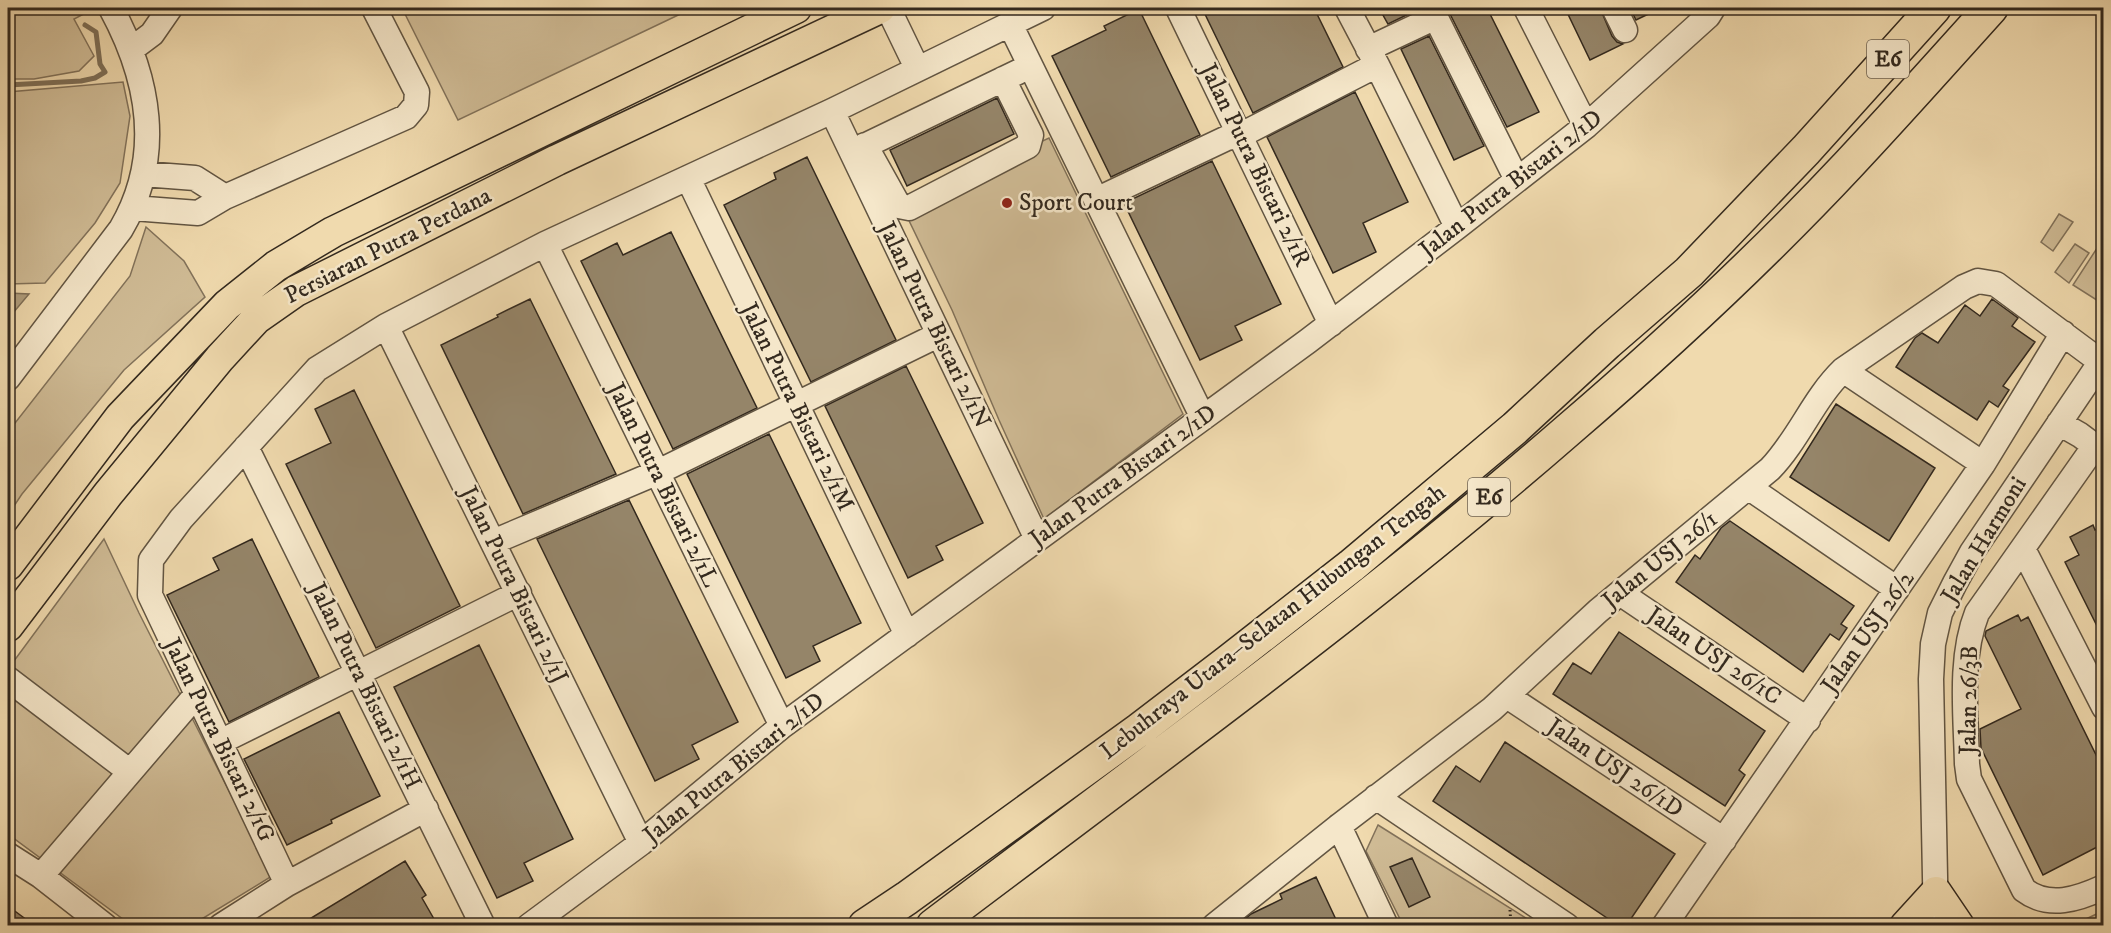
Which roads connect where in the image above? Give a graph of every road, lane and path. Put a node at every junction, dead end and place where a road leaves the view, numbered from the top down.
1 (111, 8) edge
2 (170, 8) edge
3 (374, 8) edge
4 (796, 8) edge
5 (880, 8) edge
6 (888, 8) edge
7 (1043, 8) edge
8 (1178, 8) edge
9 (1347, 8) edge
10 (1526, 8) edge
11 (1614, 8) edge
12 (1934, 8) edge
13 (1991, 8) edge
14 (1709, 10) edge
15 (1434, 12) edge
16 (1010, 24) junction
17 (1625, 30) dead end
18 (132, 49) junction
19 (1372, 57) junction
20 (1031, 66) junction
21 (917, 68) junction
22 (1003, 79) junction
23 (832, 111) junction
24 (1586, 126) junction
25 (1241, 135) junction
26 (858, 149) junction
27 (143, 174) junction
28 (688, 178) junction
29 (1517, 180) junction
30 (225, 197) junction
31 (1096, 200) junction
32 (134, 208) junction
33 (1456, 227) junction
34 (545, 244) junction
35 (1331, 324) junction
36 (386, 326) junction
37 (2063, 333) junction
38 (938, 335) junction
39 (2102, 359) edge
40 (1843, 370) junction
41 (8, 378) edge
42 (795, 404) junction
43 (1203, 418) junction
44 (2059, 423) junction
45 (246, 447) junction
46 (2099, 450) edge
47 (1983, 465) junction
48 (656, 473) junction
49 (1748, 487) junction
50 (1037, 539) junction
51 (493, 542) junction
52 (18, 545) edge
53 (2023, 549) junction
54 (8, 565) edge
55 (1898, 589) junction
56 (1620, 593) junction
57 (519, 594) junction
58 (8, 626) edge
59 (907, 635) junction
60 (360, 673) junction
61 (8, 679) edge
62 (196, 695) junction
63 (1507, 696) junction
64 (2103, 707) edge
65 (1808, 720) junction
66 (782, 726) junction
67 (220, 742) junction
68 (129, 771) junction
69 (1376, 797) junction
70 (426, 809) junction
71 (1339, 826) junction
72 (1724, 840) junction
73 (641, 843) junction
74 (8, 855) edge
75 (41, 876) junction
76 (287, 884) junction
77 (2103, 887) edge
78 (1936, 891) junction
79 (1510, 908) dead end
80 (1511, 925) edge
81 (105, 926) edge
82 (221, 926) edge
83 (483, 926) edge
84 (529, 926) edge
85 (865, 926) edge
86 (933, 926) edge
87 (1214, 926) edge
88 (1386, 926) edge
89 (1567, 926) edge
90 (1664, 926) edge
91 (1905, 926) edge
92 (1936, 926) edge
93 (1959, 926) edge

1 - 18 street
2 - 18 street
3 - 30 street
4 - 52 main road, Persiaran Putra Perdana
5 - 58 main road, Persiaran Putra Perdana
6 - 21 street
7 - 16 street
8 - 25 street, Jalan Putra Bistari 2/1R
9 - 19 street
10 - 24 street
11 - 17 street
12 - 85 highway, Lebuhraya Utara–Selatan Hubungan Tengah / E6
13 - 86 highway, Lebuhraya Utara–Selatan Hubungan Tengah / E6
14 - 24 street, Jalan Putra Bistari 2/1D
15 - 19 street
15 - 29 street
16 - 20 street
16 - 21 street
18 - 27 street
19 - 25 street
19 - 33 street
20 - 22 street
20 - 31 street
21 - 23 street
22 - 26 street
22 - 26 street
23 - 26 street, Jalan Putra Bistari 2/1N
23 - 28 street
24 - 29 street, Jalan Putra Bistari 2/1D
25 - 31 street
25 - 35 street, Jalan Putra Bistari 2/1R
26 - 38 street, Jalan Putra Bistari 2/1N
27 - 30 street
27 - 32 street
28 - 34 street
28 - 42 street, Jalan Putra Bistari 2/1M
29 - 33 street, Jalan Putra Bistari 2/1D
30 - 32 street
31 - 43 street
32 - 41 street
33 - 35 street, Jalan Putra Bistari 2/1D
34 - 36 street
34 - 48 street, Jalan Putra Bistari 2/1L
35 - 43 street, Jalan Putra Bistari 2/1D
36 - 45 street
36 - 51 street, Jalan Putra Bistari 2/1J
37 - 39 street, Jalan USJ 26/1
37 - 40 street, Jalan USJ 26/1
37 - 47 street, Jalan USJ 26/2
38 - 42 street
38 - 50 street, Jalan Putra Bistari 2/1N
39 - 44 street, Jalan Harmoni
40 - 47 street
40 - 49 street, Jalan USJ 26/1
42 - 48 street
42 - 59 street, Jalan Putra Bistari 2/1M
43 - 50 street, Jalan Putra Bistari 2/1D
44 - 46 street
44 - 78 street, Jalan Harmoni
45 - 60 street, Jalan Putra Bistari 2/1H
45 - 62 street, Jalan Putra Bistari 2/1G
46 - 53 street, Jalan 26/3B
47 - 55 street, Jalan USJ 26/2
48 - 51 street
48 - 66 street, Jalan Putra Bistari 2/1L
49 - 55 street
49 - 56 street, Jalan USJ 26/1
50 - 59 street, Jalan Putra Bistari 2/1D
51 - 57 street, Jalan Putra Bistari 2/1J
52 - 54 main road, Persiaran Putra Perdana
53 - 64 street
53 - 77 street, Jalan 26/3B
55 - 65 street, Jalan USJ 26/2
56 - 63 street, Jalan USJ 26/1
56 - 65 street, Jalan USJ 26/1C
57 - 60 street
57 - 73 street, Jalan Putra Bistari 2/1J
59 - 66 street, Jalan Putra Bistari 2/1D
60 - 67 street
60 - 70 street, Jalan Putra Bistari 2/1H
61 - 68 street
62 - 67 street, Jalan Putra Bistari 2/1G
62 - 68 street
63 - 69 street, Jalan USJ 26/1
63 - 72 street, Jalan USJ 26/1D
65 - 72 street, Jalan USJ 26/2
66 - 73 street, Jalan Putra Bistari 2/1D
67 - 76 street, Jalan Putra Bistari 2/1G
68 - 75 street
69 - 71 street, Jalan USJ 26/1
69 - 89 street
70 - 76 street
70 - 83 street, Jalan Putra Bistari 2/1H
71 - 87 street, Jalan USJ 26/1
71 - 88 street
72 - 90 street, Jalan USJ 26/2
73 - 84 street, Jalan Putra Bistari 2/1D
74 - 75 street
75 - 81 street
76 - 82 street
78 - 91 main road
78 - 92 street, Jalan Harmoni
78 - 93 main road
79 - 80 path

